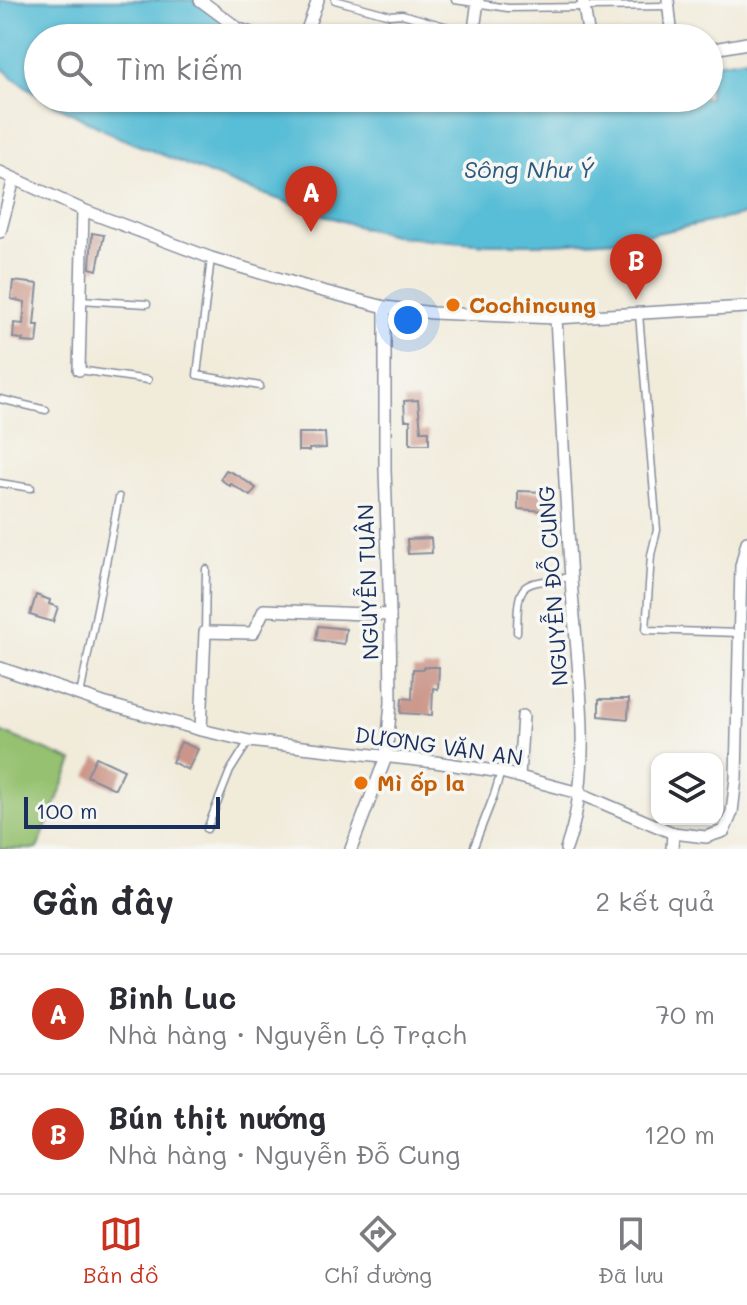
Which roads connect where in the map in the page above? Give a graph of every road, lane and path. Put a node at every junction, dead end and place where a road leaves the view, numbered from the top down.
1 (200, 0) edge
2 (318, 0) edge
3 (335, 0) edge
4 (455, 0) edge
5 (478, 2) edge
6 (669, 3) edge
7 (584, 4) edge
8 (232, 24) edge
9 (309, 24) edge
10 (432, 24) edge
11 (475, 24) edge
12 (587, 24) edge
13 (671, 24) edge
14 (747, 43) edge
15 (723, 47) edge
16 (0, 172) edge
17 (14, 179) junction
18 (83, 210) junction
19 (0, 232) edge
20 (211, 258) junction
21 (79, 300) junction
22 (147, 304) dead end
23 (385, 307) junction
24 (747, 307) edge
25 (639, 314) junction
26 (556, 318) junction
27 (79, 370) joint
28 (148, 380) dead end
29 (260, 386) dead end
30 (0, 399) edge
31 (46, 410) dead end
32 (0, 483) edge
33 (31, 488) dead end
34 (119, 497) dead end
35 (746, 545) edge
36 (206, 569) dead end
37 (570, 577) junction
38 (390, 615) junction
39 (205, 632) junction
40 (517, 632) dead end
41 (739, 633) junction
42 (743, 660) edge
43 (0, 668) edge
44 (80, 695) junction
45 (523, 716) dead end
46 (201, 730) junction
47 (249, 741) junction
48 (386, 757) junction
49 (501, 772) junction
50 (519, 776) junction
51 (579, 793) junction
52 (207, 829) dead end
53 (673, 833) junction
54 (351, 849) edge
55 (473, 849) edge
56 (566, 849) edge
57 (672, 849) edge

1 - 8 street
2 - 9 street
3 - 10 lane
4 - 5 lane
5 - 7 lane
5 - 11 street
6 - 7 lane
6 - 13 street
7 - 12 street
14 - 15 street
16 - 17 street
17 - 18 street
17 - 19 street
18 - 20 street
18 - 21 street
20 - 23 street
20 - 29 lane
21 - 22 lane
21 - 27 street
23 - 26 street
23 - 38 street, NGUYỄN TUÂN
24 - 25 street
25 - 26 street
25 - 41 lane
26 - 37 street, NGUYỄN ĐỖ CUNG
27 - 28 lane
30 - 31 lane
32 - 33 lane
34 - 44 lane
35 - 41 street, DƯƠNG VĂN AN
36 - 39 lane
37 - 40 lane
37 - 51 street, NGUYỄN ĐỖ CUNG
38 - 39 street
38 - 48 street, NGUYỄN TUÂN
39 - 46 street
41 - 42 street, DƯƠNG VĂN AN
42 - 53 street, DƯƠNG VĂN AN
43 - 44 street, DƯƠNG VĂN AN
44 - 46 street, DƯƠNG VĂN AN
45 - 50 street
46 - 47 street, DƯƠNG VĂN AN
47 - 48 street, DƯƠNG VĂN AN
47 - 52 lane
48 - 49 street, DƯƠNG VĂN AN
48 - 54 street, NGUYỄN TUÂN
49 - 50 street, DƯƠNG VĂN AN
49 - 55 lane
50 - 51 street, DƯƠNG VĂN AN
51 - 53 street, DƯƠNG VĂN AN
51 - 56 street, NGUYỄN ĐỖ CUNG
53 - 57 street

